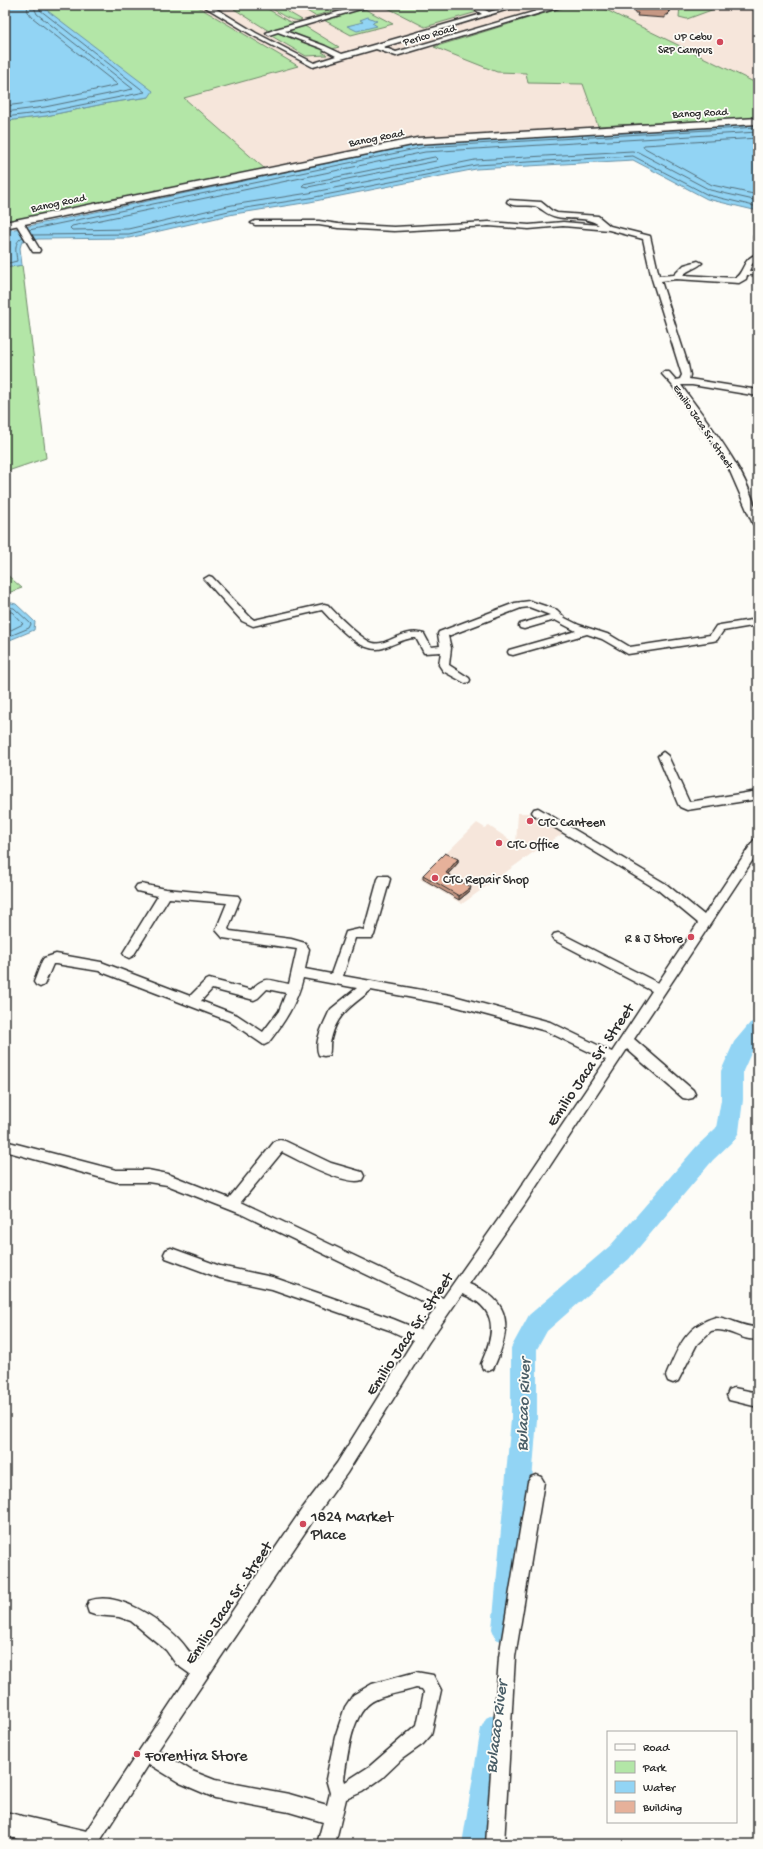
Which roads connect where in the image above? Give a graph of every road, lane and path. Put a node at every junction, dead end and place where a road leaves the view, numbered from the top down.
1 (205, 5) edge
2 (371, 5) edge
3 (471, 5) edge
4 (480, 5) edge
5 (519, 5) edge
6 (548, 5) edge
7 (564, 5) edge
8 (491, 13) junction
9 (278, 30) junction
10 (269, 33) dead end
11 (377, 47) junction
12 (390, 51) junction
13 (342, 57) junction
14 (758, 121) edge
15 (511, 202) dead end
16 (255, 223) dead end
17 (20, 224) junction
18 (5, 225) edge
19 (609, 228) junction
20 (35, 246) dead end
21 (756, 259) edge
22 (698, 263) dead end
23 (744, 273) junction
24 (758, 273) edge
25 (676, 276) junction
26 (656, 279) junction
27 (666, 374) dead end
28 (680, 382) junction
29 (758, 393) edge
30 (758, 524) edge
31 (209, 579) dead end
32 (557, 616) junction
33 (758, 622) edge
34 (524, 626) dead end
35 (587, 631) junction
36 (446, 648) junction
37 (513, 652) dead end
38 (465, 680) dead end
39 (664, 756) dead end
40 (758, 795) edge
41 (538, 812) dead end
42 (758, 843) edge
43 (384, 879) dead end
44 (140, 888) dead end
45 (166, 893) junction
46 (705, 922) junction
47 (558, 937) dead end
48 (129, 953) dead end
49 (298, 972) junction
50 (336, 978) junction
51 (40, 982) dead end
52 (369, 985) junction
53 (294, 990) junction
54 (661, 990) junction
55 (192, 1003) junction
56 (627, 1041) junction
57 (324, 1051) dead end
58 (613, 1058) junction
59 (688, 1094) dead end
60 (5, 1146) edge
61 (357, 1176) dead end
62 (232, 1204) junction
63 (171, 1254) dead end
64 (460, 1287) junction
65 (446, 1306) junction
66 (758, 1333) edge
67 (423, 1338) junction
68 (488, 1364) dead end
69 (673, 1376) dead end
70 (734, 1395) dead end
71 (758, 1400) edge
72 (536, 1482) dead end
73 (95, 1606) dead end
74 (202, 1672) junction
75 (146, 1753) junction
76 (339, 1793) junction
77 (334, 1816) junction
78 (5, 1824) edge
79 (90, 1844) edge
80 (326, 1844) edge
81 (495, 1844) edge

1 - 13 street, Perico Road
2 - 9 street
3 - 8 street
4 - 8 street
5 - 8 street, Perico Road
6 - 12 street, Perico Road
7 - 12 street, Perico Road
8 - 11 street, Perico Road
9 - 10 street
9 - 13 street
11 - 12 street
11 - 13 street, Perico Road
14 - 17 street, Banog Road
15 - 19 street
16 - 19 street
17 - 18 street, Banog Road
17 - 20 street
19 - 26 street
21 - 23 street
22 - 25 street
23 - 24 street
23 - 25 street
25 - 26 street
26 - 28 street
27 - 28 street, Emilio Jaca Sr. Street
28 - 29 street
28 - 30 street, Emilio Jaca Sr. Street
31 - 36 street
32 - 34 street
32 - 35 street
32 - 36 street
33 - 35 street
35 - 37 street
36 - 38 street
39 - 40 street
41 - 46 street
42 - 46 street, Emilio Jaca Sr. Street
43 - 50 street
44 - 45 street
45 - 48 street
45 - 49 street
46 - 54 street, Emilio Jaca Sr. Street
47 - 54 street
49 - 50 street
49 - 53 street
50 - 52 street
51 - 55 street
52 - 57 street
52 - 58 street
53 - 55 street
53 - 55 street
54 - 56 street, Emilio Jaca Sr. Street
56 - 58 street, Emilio Jaca Sr. Street
56 - 59 street
58 - 64 street, Emilio Jaca Sr. Street
60 - 62 street
61 - 62 street
62 - 65 street
63 - 67 street
64 - 65 street, Emilio Jaca Sr. Street
64 - 68 street
65 - 67 street, Emilio Jaca Sr. Street
66 - 69 street
67 - 74 street, Emilio Jaca Sr. Street
70 - 71 street
72 - 81 street
73 - 74 street
74 - 75 street, Emilio Jaca Sr. Street
75 - 77 street
75 - 79 street, Emilio Jaca Sr. Street
76 - 76 street
76 - 77 street
77 - 80 street
78 - 79 street

